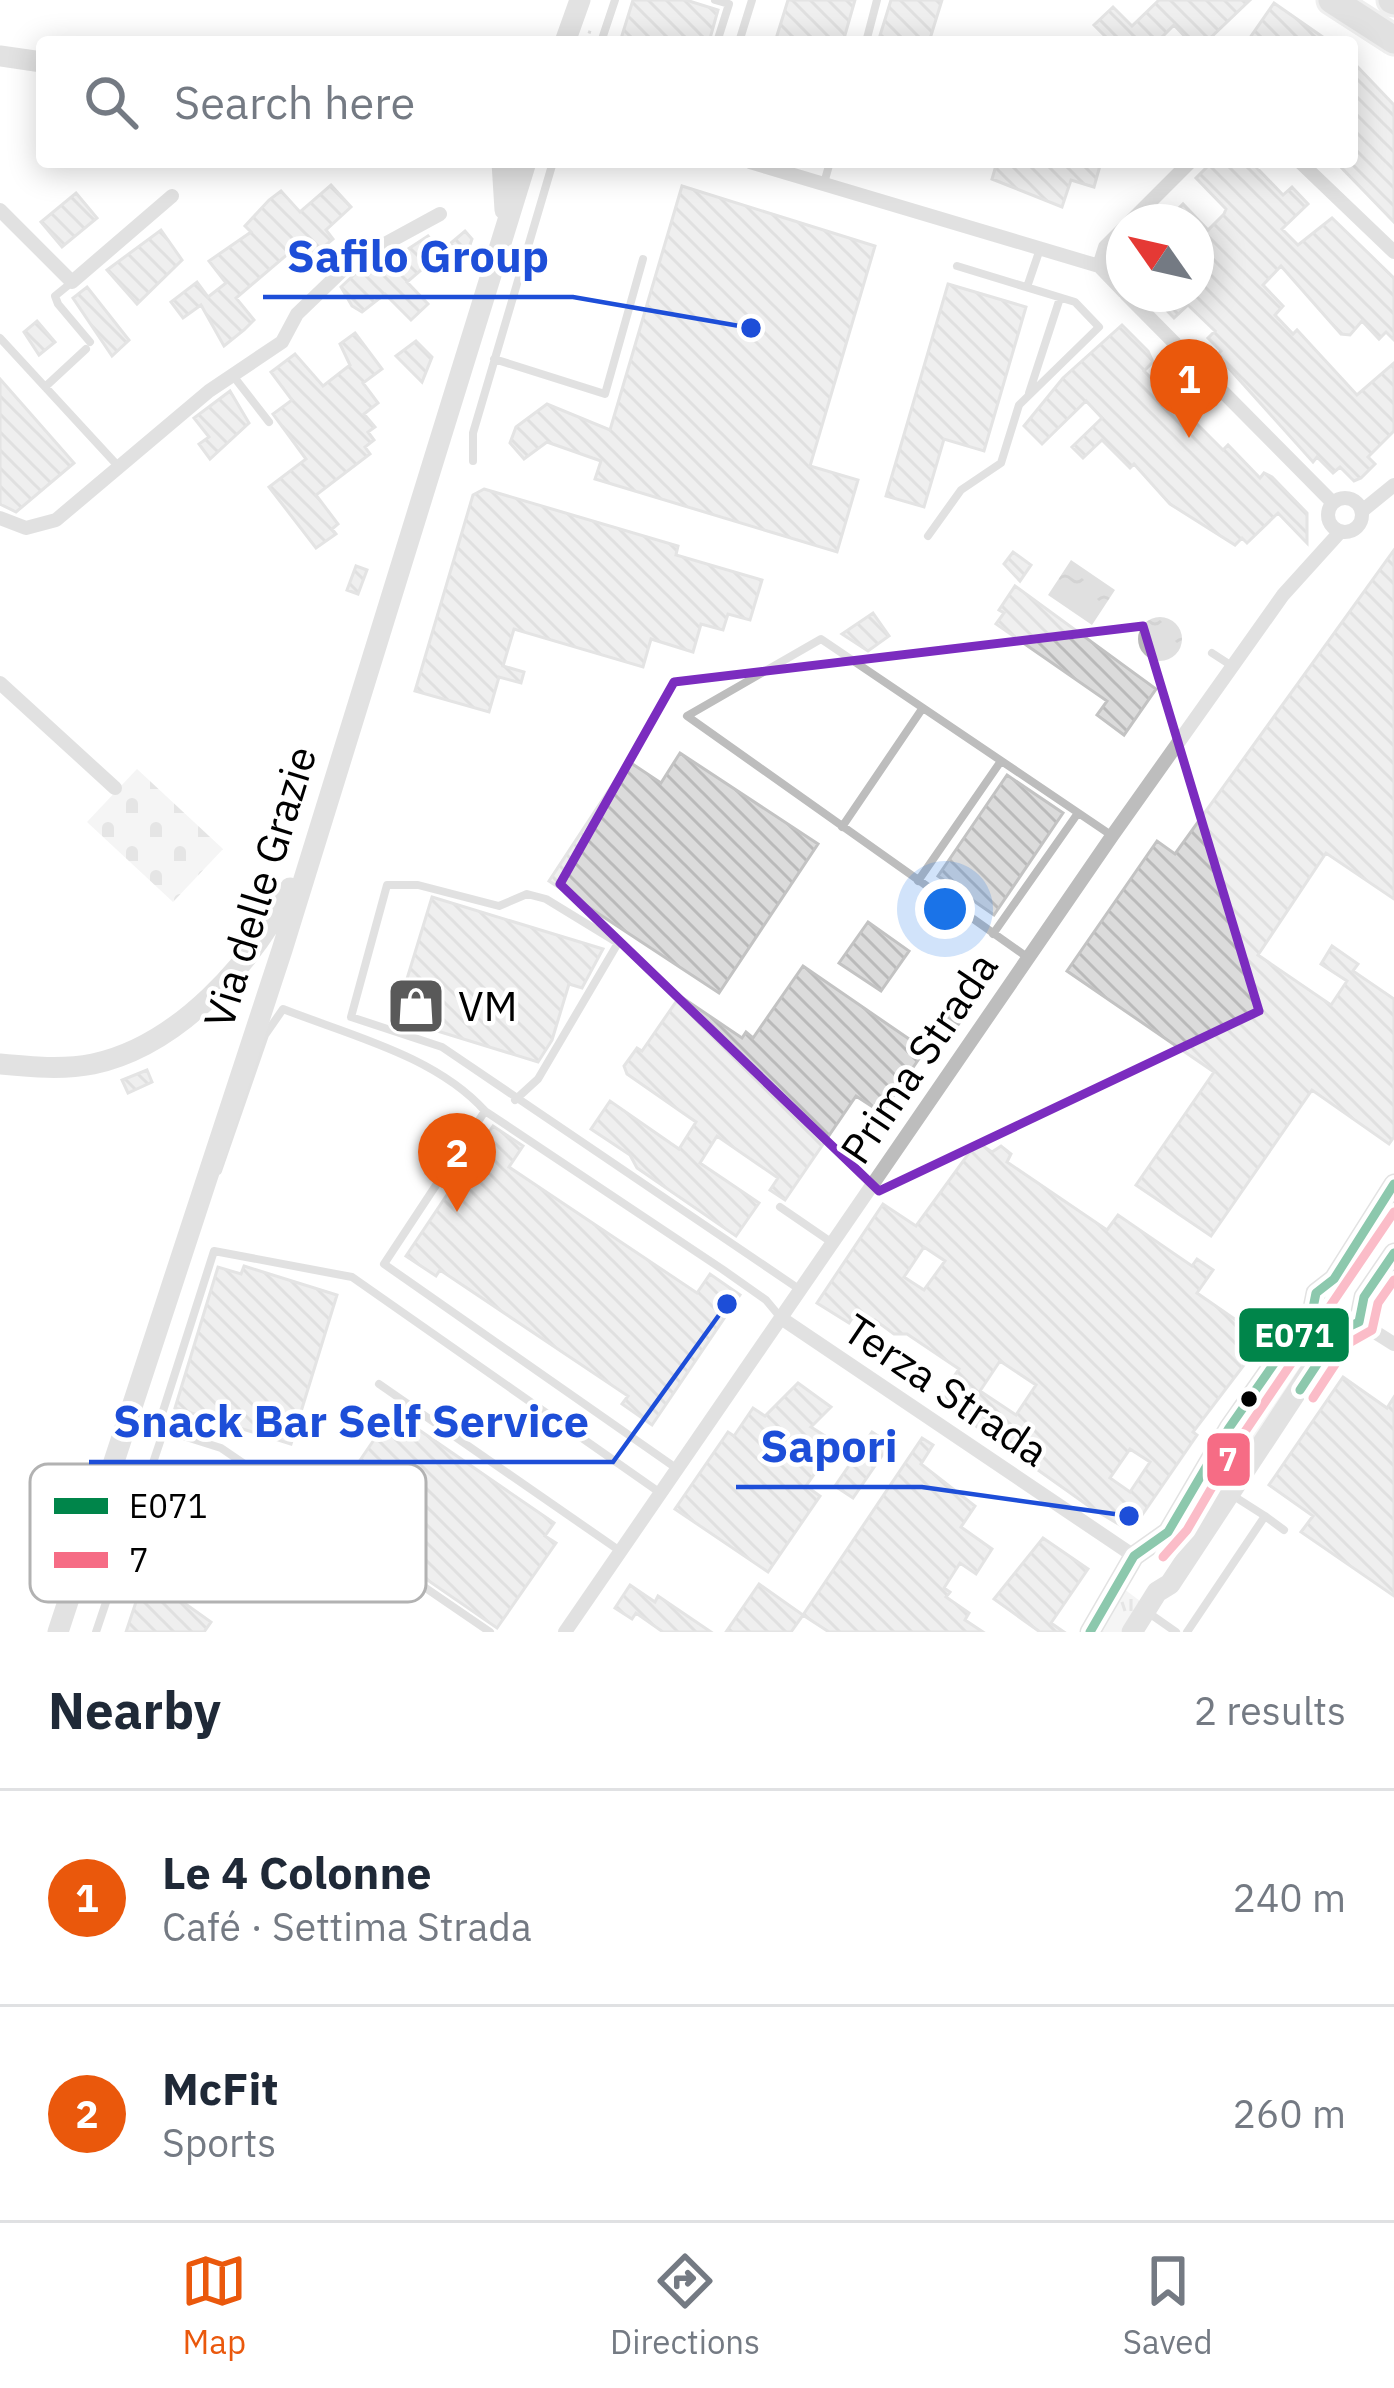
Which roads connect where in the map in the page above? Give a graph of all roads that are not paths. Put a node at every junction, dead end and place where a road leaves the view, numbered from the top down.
1 (580, 0) edge
2 (615, 0) edge
3 (715, 0) edge
4 (752, 0) edge
5 (878, 0) edge
6 (1339, 5) edge
7 (569, 36) edge
8 (603, 36) edge
9 (720, 36) edge
10 (741, 36) edge
11 (868, 36) edge
12 (1394, 44) edge
13 (0, 56) edge
14 (36, 61) edge
15 (502, 168) edge
16 (524, 168) edge
17 (551, 168) edge
18 (770, 168) edge
19 (828, 168) edge
20 (1184, 168) edge
21 (1306, 168) edge
22 (824, 184) junction
23 (172, 196) dead end
24 (1148, 204) edge
25 (0, 210) edge
26 (440, 214) dead end
27 (506, 223) junction
28 (1106, 246) edge
29 (1041, 249) junction
30 (1394, 252) edge
31 (643, 260) dead end
32 (956, 266) dead end
33 (1099, 266) junction
34 (1106, 273) edge
35 (72, 282) junction
36 (1027, 287) junction
37 (1060, 298) junction
38 (1144, 312) edge
39 (0, 338) edge
40 (494, 359) junction
41 (232, 376) junction
42 (45, 387) junction
43 (1028, 397) junction
44 (269, 422) dead end
45 (473, 461) dead end
46 (119, 467) junction
47 (1394, 485) edge
48 (1333, 503) junction
49 (1362, 511) junction
50 (0, 518) edge
51 (1340, 532) junction
52 (928, 536) dead end
53 (1212, 652) dead end
54 (1232, 666) junction
55 (0, 683) edge
56 (922, 708) junction
57 (1001, 761) junction
58 (115, 788) dead end
59 (326, 798) junction
60 (1078, 813) junction
61 (842, 826) junction
62 (1112, 836) junction
63 (919, 881) junction
64 (993, 934) junction
65 (1028, 958) junction
66 (0, 1064) edge
67 (515, 1100) junction
68 (485, 1111) junction
69 (1394, 1184) edge
70 (204, 1192) junction
71 (780, 1207) dead end
72 (832, 1242) junction
73 (1394, 1252) edge
74 (1334, 1279) junction
75 (800, 1290) junction
76 (1364, 1297) junction
77 (1313, 1308) junction
78 (781, 1318) junction
79 (1349, 1326) junction
80 (1394, 1344) edge
81 (379, 1384) dead end
82 (163, 1411) dead end
83 (114, 1464) edge
84 (153, 1464) edge
85 (244, 1464) edge
86 (677, 1468) junction
87 (661, 1493) junction
88 (1229, 1493) junction
89 (1265, 1516) junction
90 (1284, 1530) dead end
91 (620, 1551) junction
92 (1139, 1558) junction
93 (1175, 1570) junction
94 (426, 1588) edge
95 (1151, 1601) junction
96 (68, 1602) edge
97 (106, 1602) edge
98 (58, 1632) edge
99 (96, 1632) edge
100 (490, 1632) edge
101 (565, 1632) edge
102 (1090, 1632) edge
103 (1132, 1632) edge
104 (1175, 1632) edge
105 (1187, 1632) edge

1 - 7 street
2 - 8 lane
3 - 9 lane
4 - 10 lane
5 - 11 lane
6 - 12 highway
13 - 14 street
15 - 27 street
16 - 27 street, Via delle Grazie
17 - 40 lane
18 - 22 street
19 - 22 lane
20 - 24 street
21 - 30 street
22 - 29 street
23 - 35 street
25 - 35 street
26 - 41 street
27 - 59 street, Via delle Grazie
28 - 33 street
29 - 33 street
29 - 36 lane
31 - 40 lane
32 - 36 lane
33 - 34 street
35 - 42 lane
36 - 37 lane
37 - 43 lane
37 - 43 lane
38 - 48 street
39 - 42 lane
40 - 45 lane
41 - 44 lane
41 - 46 street
42 - 46 lane
43 - 52 lane
46 - 50 street
47 - 49 street, Prima Strada
48 - 49 street
48 - 51 street
49 - 51 street, Prima Strada
51 - 54 street, Prima Strada
53 - 54 lane
54 - 62 street, Prima Strada
55 - 58 street
56 - 57 lane
56 - 61 lane
56 - 61 lane
57 - 60 lane
57 - 63 lane
59 - 66 street
59 - 70 street, Via delle Grazie
60 - 62 lane
60 - 64 lane
61 - 63 lane
62 - 65 street, Prima Strada
63 - 64 lane
64 - 65 lane
65 - 72 street, Prima Strada
67 - 67 lane
67 - 75 lane
68 - 70 lane
68 - 78 lane
68 - 86 lane
69 - 74 street
70 - 83 street, Via delle Grazie
71 - 72 lane
72 - 75 street, Prima Strada
73 - 76 street
74 - 76 street
74 - 77 street
75 - 78 street, Prima Strada
76 - 79 street
77 - 79 street
77 - 92 street
78 - 86 street, Prima Strada
78 - 92 street, Terza Strada
79 - 80 street
79 - 88 street
81 - 91 lane
82 - 87 lane
84 - 85 lane
86 - 87 street, Prima Strada
87 - 91 street, Prima Strada
88 - 89 lane
88 - 93 street
89 - 90 lane
89 - 105 lane
91 - 101 street, Prima Strada
92 - 93 street
92 - 95 street
92 - 102 street
93 - 95 street
94 - 100 lane
95 - 103 street
95 - 104 lane
96 - 98 street, Via delle Grazie
97 - 99 lane

